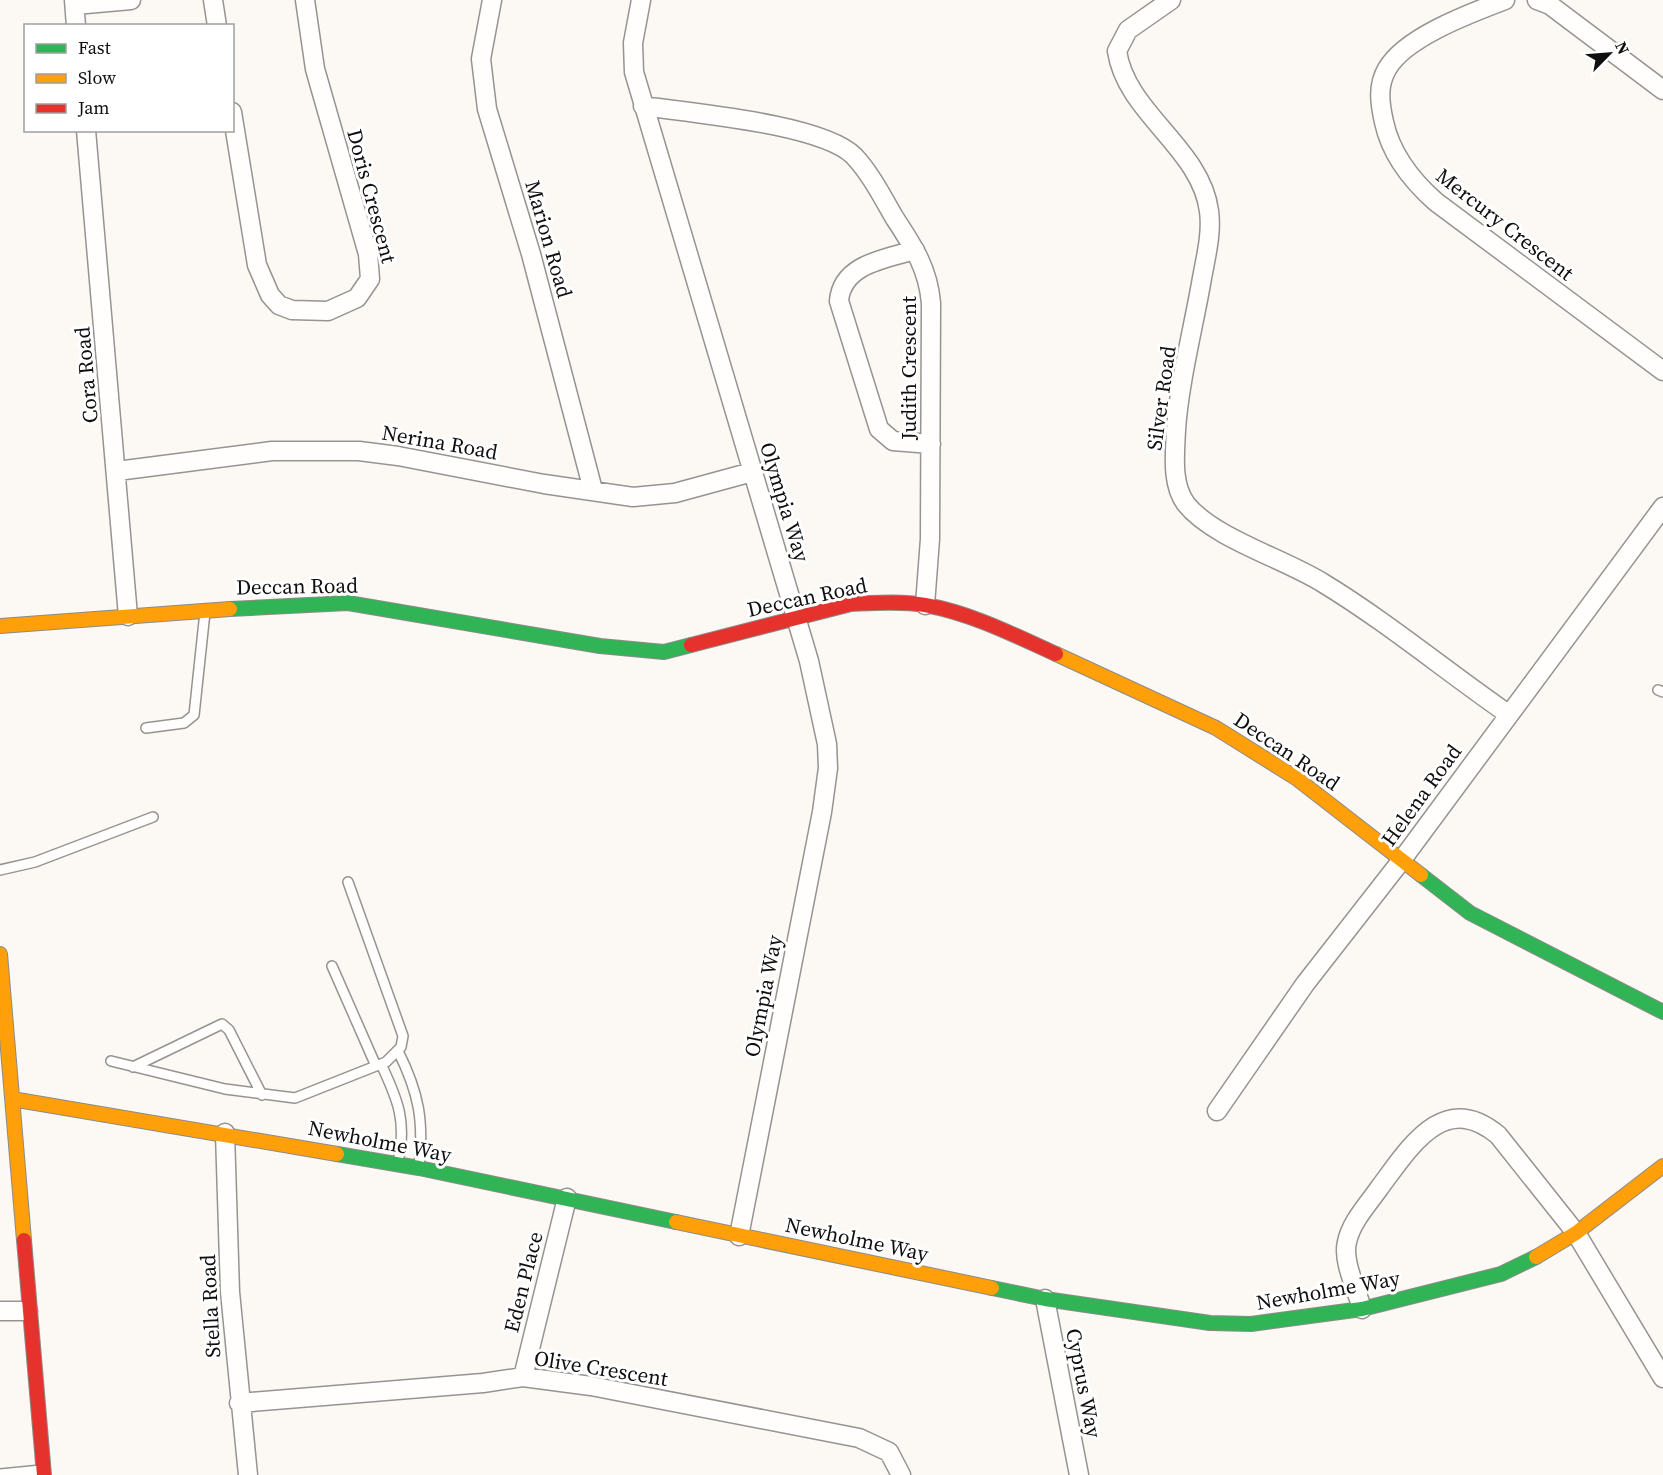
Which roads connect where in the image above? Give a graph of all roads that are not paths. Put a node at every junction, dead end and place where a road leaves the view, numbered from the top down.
1 (131, 0) edge
2 (213, 0) edge
3 (305, 0) edge
4 (492, 0) edge
5 (641, 0) edge
6 (1171, 0) edge
7 (1505, 0) edge
8 (1537, 0) edge
9 (74, 3) edge
10 (76, 24) edge
11 (217, 24) edge
12 (1663, 90) edge
13 (643, 106) junction
14 (234, 124) edge
15 (86, 132) edge
16 (915, 250) junction
17 (1663, 371) edge
18 (931, 444) junction
19 (117, 471) junction
20 (752, 472) junction
21 (594, 489) junction
22 (1663, 507) edge
23 (925, 605) junction
24 (206, 609) junction
25 (128, 616) junction
26 (796, 618) junction
27 (0, 626) edge
28 (1508, 714) junction
29 (146, 728) dead end
30 (153, 818) dead end
31 (1401, 861) junction
32 (0, 870) edge
33 (348, 882) dead end
34 (0, 954) edge
35 (332, 966) dead end
36 (1663, 1012) edge
37 (398, 1051) junction
38 (111, 1061) dead end
39 (378, 1065) junction
40 (134, 1066) junction
41 (262, 1095) junction
42 (12, 1099) junction
43 (1218, 1111) dead end
44 (225, 1133) junction
45 (397, 1164) junction
46 (1663, 1166) edge
47 (419, 1168) junction
48 (567, 1198) junction
49 (1576, 1233) junction
50 (740, 1236) junction
51 (1045, 1299) junction
52 (1362, 1309) junction
53 (0, 1311) edge
54 (28, 1311) junction
55 (523, 1377) junction
56 (1663, 1378) edge
57 (239, 1402) junction
58 (43, 1472) edge
59 (0, 1474) edge
60 (248, 1475) edge
61 (901, 1475) edge
62 (1079, 1475) edge

1 - 9 street
2 - 11 street
3 - 14 street, Doris Crescent
4 - 21 street, Marion Road
5 - 13 street, Olympia Way
6 - 28 street, Silver Road
7 - 17 street, Mercury Crescent
8 - 12 street
9 - 10 street
13 - 16 street, Judith Crescent
13 - 20 street, Olympia Way
15 - 19 street, Cora Road
16 - 18 street, Judith Crescent
16 - 18 street
18 - 23 street, Judith Crescent
19 - 21 street, Nerina Road
19 - 25 street, Cora Road
20 - 21 street, Nerina Road
20 - 26 street, Olympia Way
22 - 28 street, Helena Road
23 - 26 street, Deccan Road
23 - 31 street, Deccan Road
24 - 25 street, Deccan Road
24 - 26 street, Deccan Road
24 - 29 lane
25 - 27 street, Deccan Road
26 - 50 street, Olympia Way
28 - 31 street, Helena Road
30 - 32 lane
31 - 36 street, Deccan Road
31 - 43 street, Helena Road
33 - 37 lane
34 - 42 street
35 - 39 lane
37 - 39 lane
37 - 47 lane
38 - 40 lane
39 - 41 lane
39 - 45 lane
40 - 41 lane
40 - 41 lane
42 - 44 street, Newholme Way
42 - 54 street
44 - 45 street, Newholme Way
44 - 57 street, Stella Road
45 - 47 street, Newholme Way
46 - 49 street, Newholme Way
47 - 48 street, Newholme Way
48 - 50 street, Newholme Way
48 - 55 street, Eden Place
49 - 52 street, Newholme Way
49 - 52 street
49 - 56 street
50 - 51 street, Newholme Way
51 - 52 street, Newholme Way
51 - 62 street, Cyprus Way
53 - 54 street
54 - 58 street
55 - 57 street, Olive Crescent
55 - 61 street, Olive Crescent
57 - 60 street, Stella Road
58 - 59 lane

